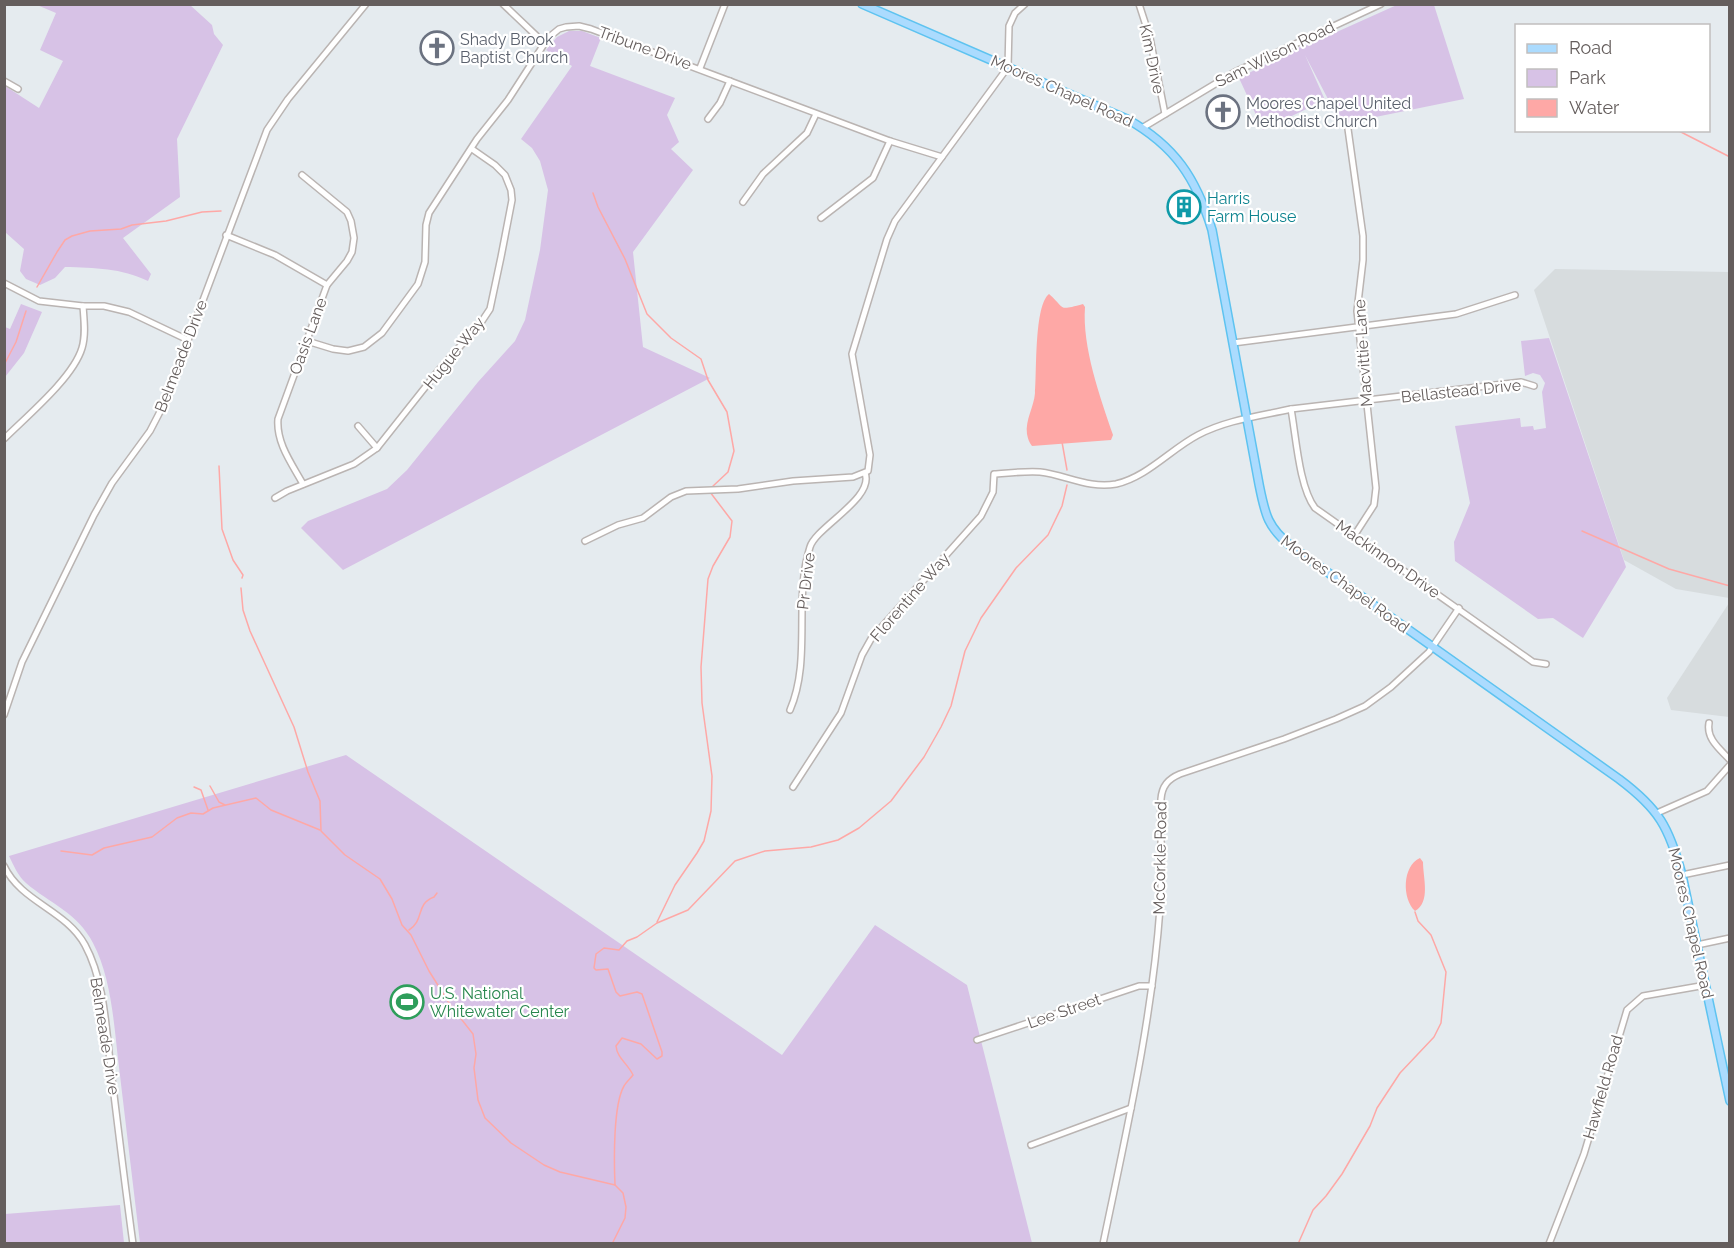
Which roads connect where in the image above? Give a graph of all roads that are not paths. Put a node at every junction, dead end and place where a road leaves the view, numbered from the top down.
1 (366, 4) edge
2 (503, 4) edge
3 (725, 4) edge
4 (862, 4) edge
5 (1025, 4) edge
6 (1139, 4) edge
7 (1378, 5) edge
8 (544, 43) junction
9 (1008, 67) junction
10 (700, 68) junction
11 (4, 81) edge
12 (730, 81) junction
13 (18, 89) dead end
14 (816, 114) junction
15 (1164, 114) junction
16 (708, 119) dead end
17 (1142, 128) junction
18 (1348, 129) dead end
19 (890, 141) junction
20 (472, 148) junction
21 (942, 157) junction
22 (302, 176) dead end
23 (743, 202) dead end
24 (821, 218) dead end
25 (226, 236) junction
26 (4, 283) edge
27 (327, 285) junction
28 (1515, 295) dead end
29 (83, 306) junction
30 (1359, 326) junction
31 (188, 340) junction
32 (307, 341) junction
33 (1233, 343) junction
34 (1534, 386) dead end
35 (1366, 401) junction
36 (1291, 409) junction
37 (1247, 419) junction
38 (358, 426) dead end
39 (4, 439) edge
40 (377, 448) junction
41 (865, 473) junction
42 (994, 474) joint
43 (303, 484) junction
44 (275, 498) dead end
45 (1354, 536) junction
46 (585, 541) dead end
47 (1459, 608) junction
48 (1433, 647) junction
49 (1546, 664) dead end
50 (790, 710) dead end
51 (4, 715) edge
52 (1708, 723) dead end
53 (1730, 760) edge
54 (1730, 765) edge
55 (793, 788) dead end
56 (1657, 813) junction
57 (1730, 864) edge
58 (4, 866) edge
59 (1682, 875) junction
60 (7, 876) edge
61 (1730, 938) edge
62 (1697, 945) junction
63 (1706, 985) junction
64 (1152, 986) junction
65 (977, 1040) dead end
66 (1730, 1101) edge
67 (1131, 1108) junction
68 (1031, 1145) dead end
69 (133, 1244) edge
70 (1103, 1244) edge
71 (1549, 1244) edge

1 - 25 street, Belmeade Drive
2 - 8 street
3 - 10 street
4 - 9 main road, Moores Chapel Road
5 - 9 street
6 - 15 street, Kim Drive
7 - 15 street, Sam Wilson Road
8 - 10 street, Tribune Drive
8 - 20 street, Tribune Drive
9 - 17 main road, Moores Chapel Road
9 - 21 street, Pr Drive
10 - 12 street, Tribune Drive
11 - 13 street
12 - 14 street, Tribune Drive
12 - 16 street
14 - 19 street, Tribune Drive
14 - 23 street
15 - 17 street, Sam Wilson Road
17 - 33 main road, Moores Chapel Road
18 - 30 street, Macvittie Lane
19 - 21 street, Tribune Drive
19 - 24 street
20 - 32 street, Tribune Drive
20 - 40 street, Hugue Way
21 - 41 street, Pr Drive
22 - 27 street, Oasis Lane
25 - 27 street
25 - 31 street, Belmeade Drive
26 - 29 street
27 - 32 street, Oasis Lane
28 - 30 street
29 - 31 street
29 - 39 street
30 - 33 street
30 - 35 street, Macvittie Lane
31 - 51 street, Belmeade Drive
32 - 43 street, Oasis Lane
33 - 37 main road, Moores Chapel Road
34 - 35 street, Bellastead Drive
35 - 36 street, Bellastead Drive
35 - 45 street, Macvittie Lane
36 - 37 street, Bellastead Drive
36 - 45 street, Mackinnon Drive
37 - 42 street, Bellastead Drive
37 - 48 main road, Moores Chapel Road
38 - 40 street
40 - 43 street, Hugue Way
41 - 46 street
41 - 50 street, Pr Drive
42 - 55 street, Florentine Way
43 - 44 street, Hugue Way
45 - 47 street, Mackinnon Drive
47 - 48 street, McCorkle Road
47 - 49 street, Mackinnon Drive
48 - 56 main road, Moores Chapel Road
48 - 64 street, McCorkle Road
52 - 53 street
54 - 56 street
56 - 59 main road, Moores Chapel Road
57 - 59 street
58 - 60 street, Belmeade Drive
59 - 62 main road, Moores Chapel Road
60 - 69 street, Belmeade Drive
61 - 62 street
62 - 63 main road, Moores Chapel Road
63 - 66 main road, Moores Chapel Road
63 - 71 street, Hawfield Road
64 - 65 street, Lee Street
64 - 67 street, McCorkle Road
67 - 68 street
67 - 70 street, McCorkle Road

